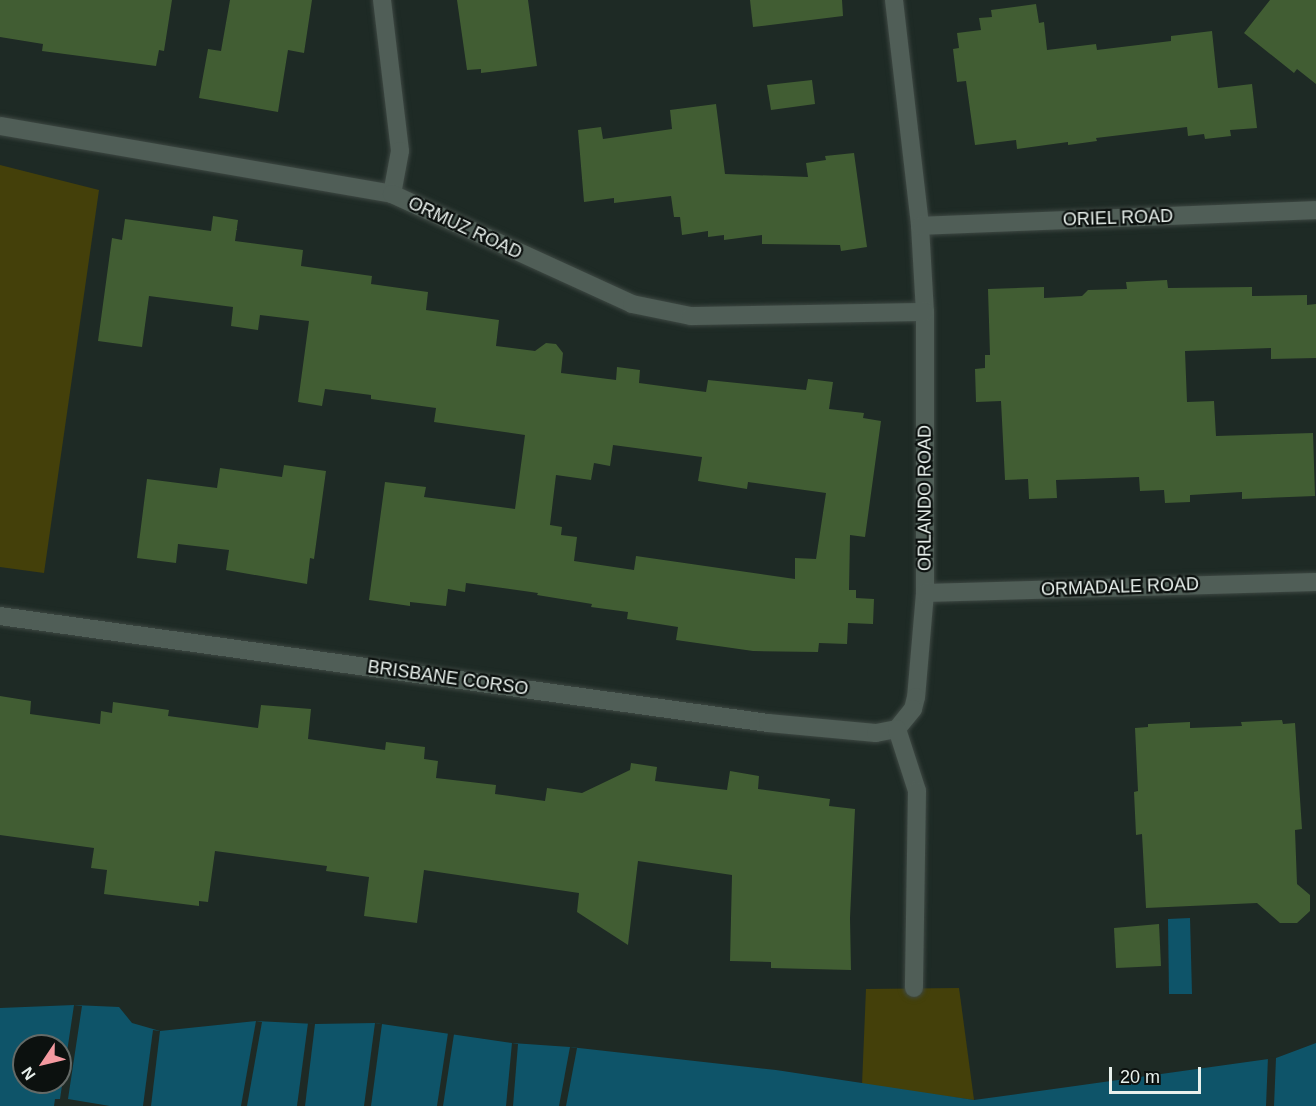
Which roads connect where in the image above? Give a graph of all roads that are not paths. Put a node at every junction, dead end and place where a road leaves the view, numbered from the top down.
1 (382, 0) edge
2 (894, 0) edge
3 (0, 126) edge
4 (392, 194) junction
5 (1312, 206) edge
6 (921, 226) junction
7 (925, 312) junction
8 (1316, 582) edge
9 (925, 592) junction
10 (0, 616) edge
11 (897, 729) junction
12 (914, 988) dead end

1 - 4 street
2 - 6 street, ORLANDO ROAD
3 - 4 street, ORMUZ ROAD
4 - 7 street, ORMUZ ROAD
5 - 6 street, ORIEL ROAD
6 - 7 street, ORLANDO ROAD
7 - 9 street, ORLANDO ROAD
8 - 9 street, ORMADALE ROAD
9 - 11 street, ORLANDO ROAD
10 - 11 street, BRISBANE CORSO
11 - 12 street

